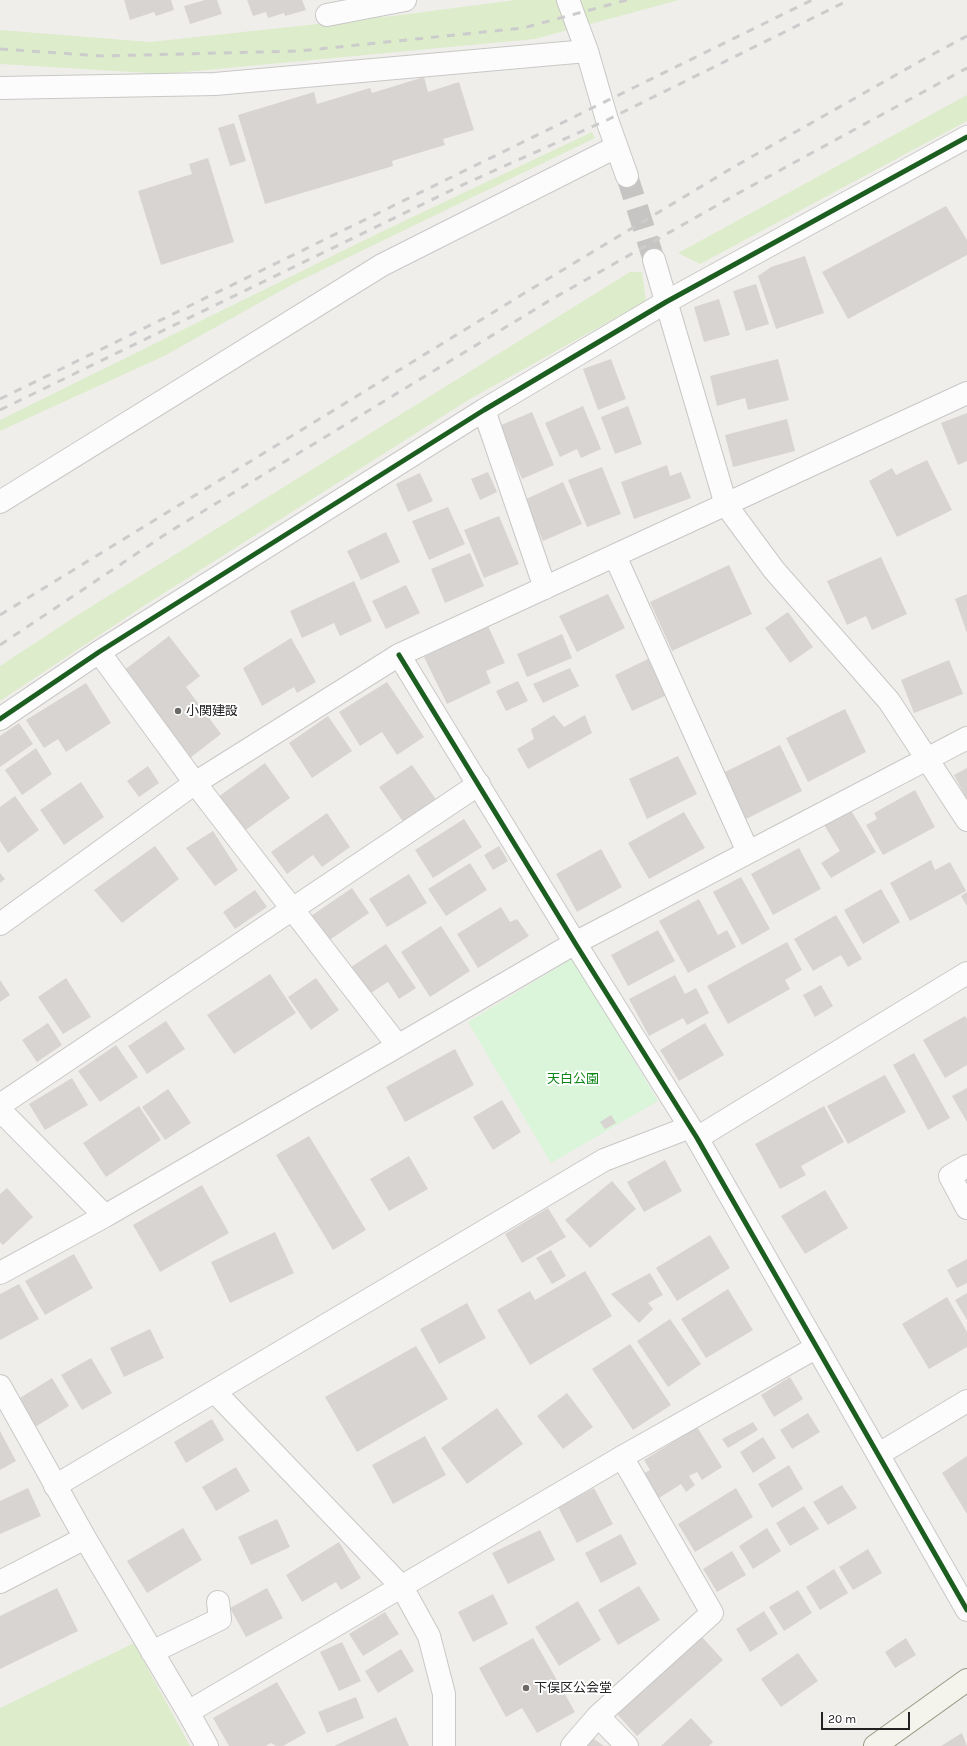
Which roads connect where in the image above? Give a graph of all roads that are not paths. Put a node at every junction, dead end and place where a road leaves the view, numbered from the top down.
1 (405, 0) edge
2 (568, 0) edge
3 (327, 15) dead end
4 (587, 51) junction
5 (0, 88) edge
6 (967, 137) edge
7 (616, 147) junction
8 (627, 176) tunnel mouth
9 (654, 260) tunnel mouth
10 (666, 302) junction
11 (967, 393) edge
12 (484, 410) junction
13 (0, 502) edge
14 (726, 505) junction
15 (616, 556) junction
16 (546, 588) junction
17 (99, 652) junction
18 (399, 655) junction
19 (0, 719) edge
20 (967, 738) edge
21 (927, 757) junction
22 (195, 783) junction
23 (479, 784) junction
24 (967, 820) edge
25 (748, 852) junction
26 (292, 908) junction
27 (0, 924) edge
28 (575, 943) junction
29 (967, 973) edge
30 (398, 1046) junction
31 (0, 1105) edge
32 (0, 1110) edge
33 (694, 1133) junction
34 (967, 1166) edge
35 (967, 1208) edge
36 (105, 1216) junction
37 (2, 1268) edge
38 (817, 1347) junction
39 (0, 1386) edge
40 (215, 1392) junction
41 (967, 1401) edge
42 (879, 1454) junction
43 (622, 1457) junction
44 (55, 1486) junction
45 (84, 1538) junction
46 (0, 1582) edge
47 (402, 1587) junction
48 (218, 1602) dead end
49 (967, 1610) edge
50 (152, 1652) junction
51 (967, 1680) edge
52 (188, 1712) junction
53 (598, 1716) junction
54 (207, 1746) edge
55 (444, 1746) edge
56 (572, 1746) edge
57 (627, 1746) edge
58 (875, 1746) edge

1 - 3 street
2 - 4 street
4 - 5 street
4 - 7 street
6 - 10 street
7 - 8 street
7 - 13 street
9 - 10 street
10 - 12 street
10 - 14 street
11 - 14 street
12 - 16 street
12 - 17 street
14 - 15 street
14 - 21 street
15 - 16 street
15 - 25 street
16 - 18 street
17 - 19 street
17 - 22 street
18 - 22 street
18 - 23 street
20 - 21 street
21 - 24 street
21 - 25 street
22 - 26 street
22 - 27 street
23 - 26 street
23 - 28 street
25 - 28 street
26 - 30 street
26 - 31 street
28 - 30 street
28 - 33 street
29 - 33 street
30 - 36 street
32 - 36 street
33 - 38 street
33 - 40 street
34 - 35 street
36 - 37 street
38 - 42 street
38 - 43 street
39 - 44 street
40 - 44 street
40 - 47 street
41 - 42 street
42 - 49 street
43 - 47 street
43 - 53 street
44 - 45 street
45 - 46 street
45 - 50 street
47 - 52 street
47 - 55 street
48 - 50 street
50 - 52 street
51 - 58 street
52 - 54 street
53 - 56 street
53 - 57 street

